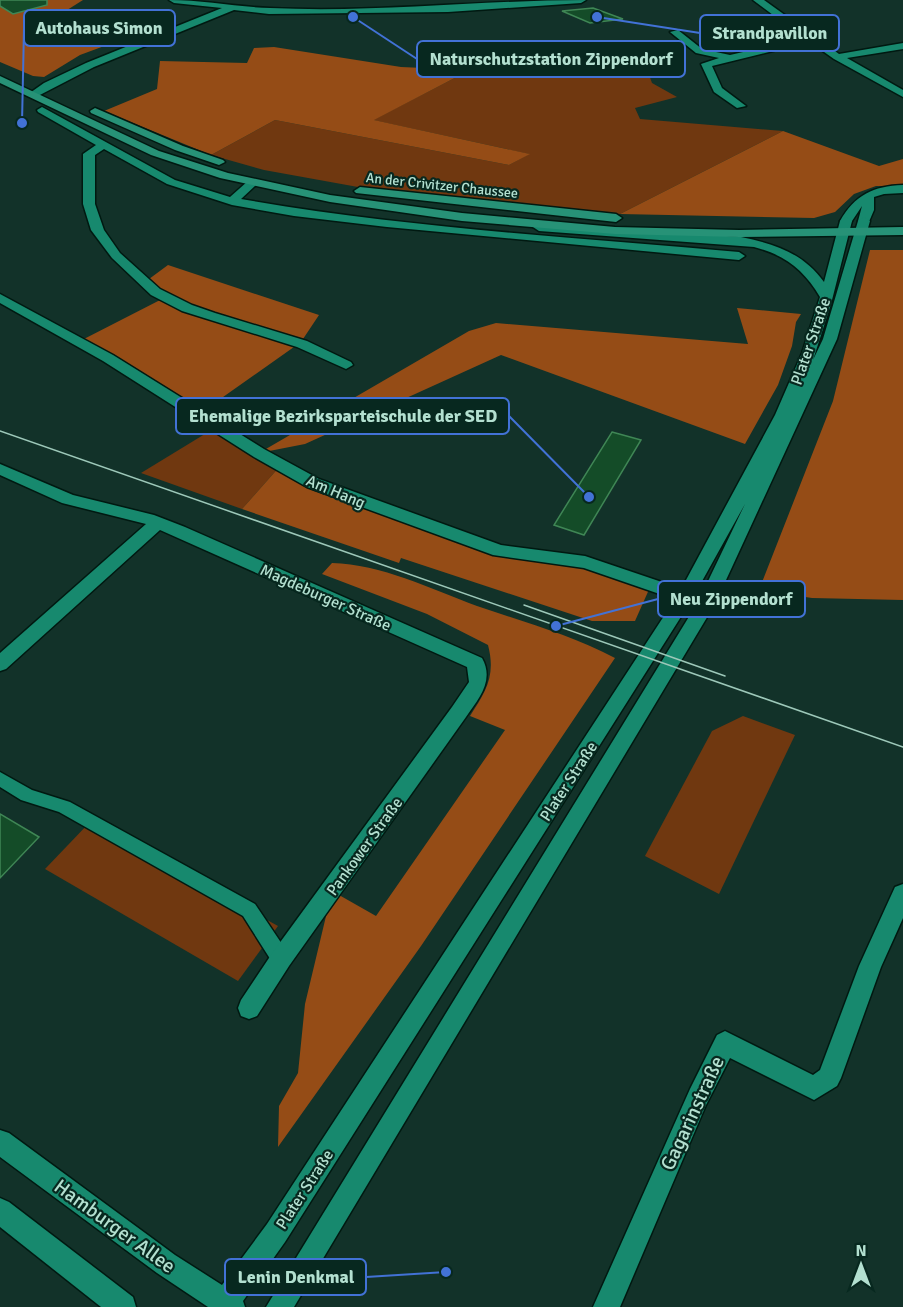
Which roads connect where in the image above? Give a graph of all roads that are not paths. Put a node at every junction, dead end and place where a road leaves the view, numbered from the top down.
1 (174, 0) edge
2 (581, 0) edge
3 (758, 0) edge
4 (232, 8) junction
5 (675, 32) dead end
6 (810, 39) junction
7 (903, 46) edge
8 (699, 51) junction
9 (837, 57) junction
10 (733, 58) junction
11 (706, 64) junction
12 (0, 69) edge
13 (0, 79) edge
14 (42, 88) junction
15 (903, 94) edge
16 (32, 95) junction
17 (741, 106) dead end
18 (42, 110) dead end
19 (105, 144) junction
20 (252, 183) junction
21 (903, 189) edge
22 (868, 195) junction
23 (232, 201) junction
24 (499, 221) junction
25 (903, 221) edge
26 (863, 226) junction
27 (845, 227) junction
28 (903, 231) edge
29 (739, 256) dead end
30 (826, 296) junction
31 (0, 298) edge
32 (346, 365) dead end
33 (0, 469) edge
34 (158, 523) junction
35 (696, 600) junction
36 (0, 664) edge
37 (478, 683) joint
38 (0, 779) edge
39 (903, 894) edge
40 (281, 959) junction
41 (249, 1008) dead end
42 (0, 1142) edge
43 (0, 1211) edge
44 (227, 1306) edge
45 (123, 1307) edge
46 (279, 1307) edge
47 (606, 1307) edge

1 - 4 street
2 - 4 street
3 - 6 street
4 - 14 street
5 - 8 street
6 - 9 street
6 - 10 street
7 - 9 street
8 - 10 street
8 - 11 street
9 - 15 street
10 - 11 street
11 - 17 street
12 - 14 main road, An der Crivitzer Chaussee
13 - 16 main road, An der Crivitzer Chaussee
14 - 16 street
14 - 27 main road, An der Crivitzer Chaussee
16 - 20 main road, An der Crivitzer Chaussee
18 - 19 street
19 - 23 street
19 - 32 street
20 - 23 street
20 - 24 main road, An der Crivitzer Chaussee
21 - 22 street
22 - 26 street, Plater Straße
22 - 27 street
23 - 29 street
24 - 27 main road, An der Crivitzer Chaussee
24 - 30 street
25 - 26 main road, An der Crivitzer Chaussee
26 - 27 main road, An der Crivitzer Chaussee
26 - 28 main road, An der Crivitzer Chaussee
26 - 35 street, Plater Straße
27 - 30 street, Plater Straße
30 - 35 street, Plater Straße
31 - 35 street, Am Hang
33 - 34 street, Magdeburger Straße
34 - 36 street
34 - 37 street, Magdeburger Straße
35 - 44 street, Plater Straße
35 - 46 street, Plater Straße
37 - 40 street, Pankower Straße
38 - 40 street
39 - 47 street, Gagarinstraße
40 - 41 street, Pankower Straße
42 - 44 street, Hamburger Allee
43 - 45 street

